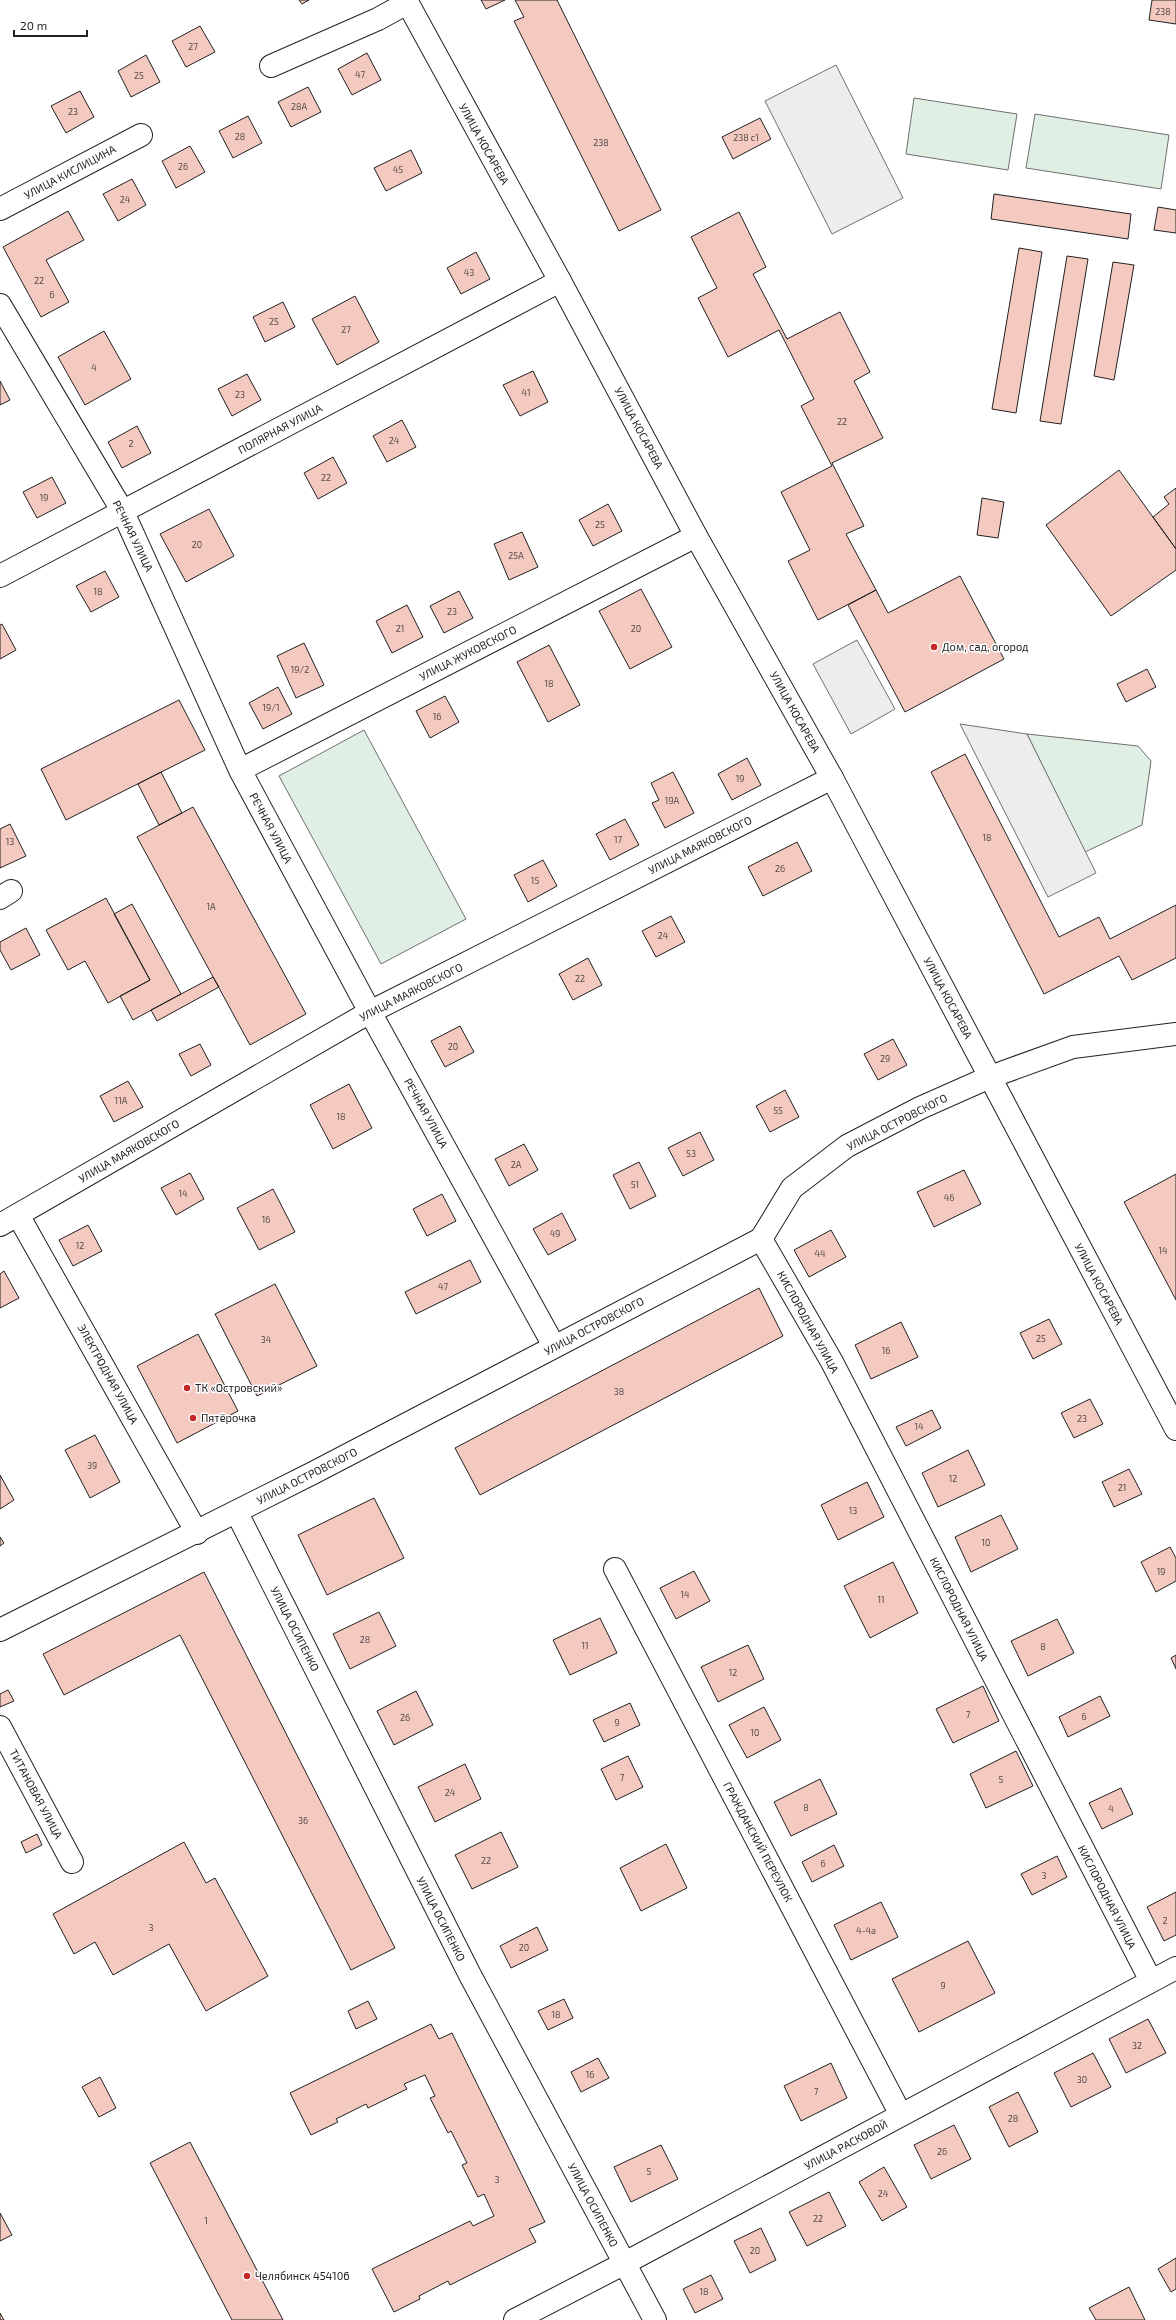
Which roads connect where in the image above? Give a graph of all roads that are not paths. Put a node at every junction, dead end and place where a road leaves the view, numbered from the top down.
1 (406, 2) edge
2 (271, 66) dead end
3 (141, 135) dead end
4 (0, 209) edge
5 (560, 281) junction
6 (0, 305) edge
7 (123, 512) junction
8 (696, 536) junction
9 (0, 576) edge
10 (240, 770) junction
11 (832, 778) junction
12 (370, 1012) junction
13 (1176, 1034) edge
14 (990, 1077) junction
15 (9, 1220) edge
16 (761, 1238) junction
17 (554, 1346) junction
18 (1176, 1429) edge
19 (237, 1513) junction
20 (197, 1533) junction
21 (615, 1569) dead end
22 (0, 1630) edge
23 (0, 1727) edge
24 (72, 1862) dead end
25 (1176, 1968) edge
26 (1151, 1981) junction
27 (901, 2115) junction
28 (625, 2263) junction
29 (515, 2320) edge
30 (655, 2320) edge

1 - 2 street
1 - 5 street, УЛИЦА КОСАРЕВА
3 - 4 street, УЛИЦА КИСЛИЦИНА
5 - 7 street, ПОЛЯРНАЯ УЛИЦА
5 - 8 street, УЛИЦА КОСАРЕВА
6 - 7 street, РЕЧНАЯ УЛИЦА
7 - 9 street, ПОЛЯРНАЯ УЛИЦА
7 - 10 street, РЕЧНАЯ УЛИЦА
8 - 10 street, УЛИЦА ЖУКОВСКОГО
8 - 11 street, УЛИЦА КОСАРЕВА
10 - 12 street, РЕЧНАЯ УЛИЦА
11 - 12 street, УЛИЦА МАЯКОВСКОГО
11 - 14 street, УЛИЦА КОСАРЕВА
12 - 15 street, УЛИЦА МАЯКОВСКОГО
12 - 17 street, РЕЧНАЯ УЛИЦА
13 - 14 street, УЛИЦА ОСТРОВСКОГО
14 - 16 street, УЛИЦА ОСТРОВСКОГО
14 - 18 street, УЛИЦА КОСАРЕВА
15 - 20 street, ЭЛЕКТРОДНАЯ УЛИЦА
16 - 17 street, УЛИЦА ОСТРОВСКОГО
16 - 26 street, КИСЛОРОДНАЯ УЛИЦА
17 - 19 street, УЛИЦА ОСТРОВСКОГО
19 - 20 street, УЛИЦА ОСТРОВСКОГО
19 - 28 street, УЛИЦА ОСИПЕНКО
20 - 22 street, УЛИЦА ОСТРОВСКОГО
21 - 27 street, ГРАЖДАНСКИЙ ПЕРЕУЛОК
23 - 24 street, ТИТАНОВАЯ УЛИЦА
25 - 26 street, УЛИЦА РАСКОВОЙ
26 - 27 street, УЛИЦА РАСКОВОЙ
27 - 28 street, УЛИЦА РАСКОВОЙ
28 - 29 street, УЛИЦА РАСКОВОЙ
28 - 30 street, УЛИЦА ОСИПЕНКО

